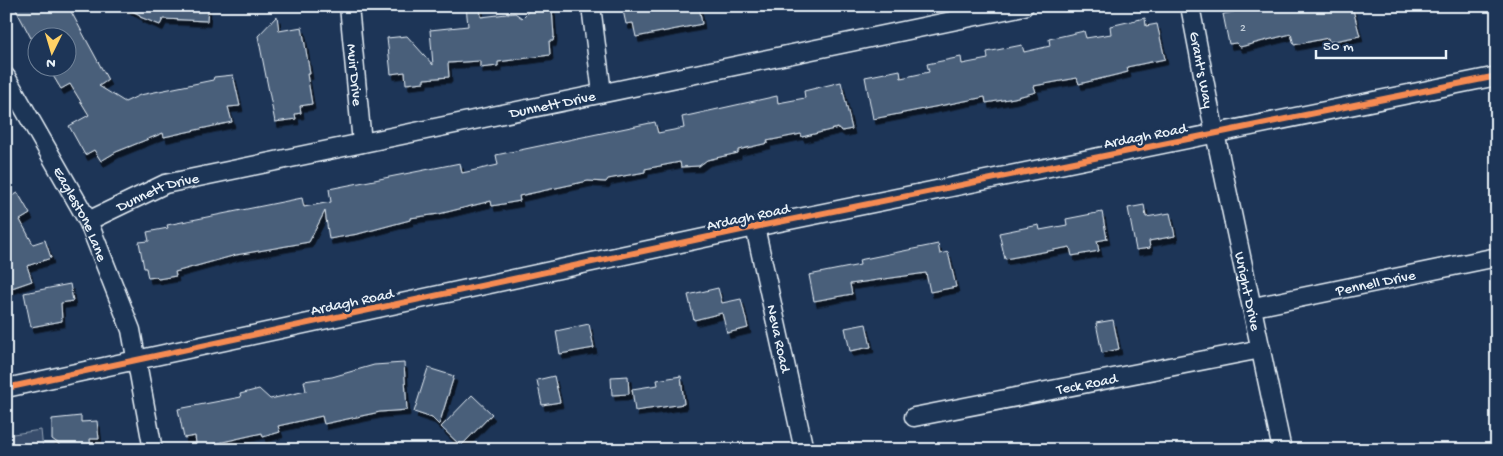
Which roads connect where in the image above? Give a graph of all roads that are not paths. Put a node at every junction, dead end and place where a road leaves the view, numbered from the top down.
1 (349, 6) edge
2 (591, 6) edge
3 (1024, 6) edge
4 (1190, 6) edge
5 (1497, 76) edge
6 (6, 77) edge
7 (602, 93) junction
8 (1216, 134) junction
9 (362, 143) junction
10 (88, 221) junction
11 (755, 226) junction
12 (1497, 257) edge
13 (1254, 307) junction
14 (1261, 349) junction
15 (137, 359) junction
16 (6, 388) edge
17 (914, 417) dead end
18 (153, 450) edge
19 (804, 450) edge
20 (1282, 450) edge

1 - 9 street, Muir Drive
2 - 7 street
3 - 7 street, Dunnett Drive
4 - 8 street, Grant's Way
5 - 8 street, Ardagh Road
6 - 10 street, Eaglestone Lane
7 - 9 street, Dunnett Drive
8 - 11 street, Ardagh Road
8 - 13 street, Wright Drive
9 - 10 street, Dunnett Drive
10 - 15 street, Eaglestone Lane
11 - 15 street, Ardagh Road
11 - 19 street, Neva Road
12 - 13 street, Pennell Drive
13 - 14 street, Wright Drive
14 - 17 street, Teck Road
14 - 20 street, Wright Drive
15 - 16 street, Ardagh Road
15 - 18 street, Eaglestone Lane

